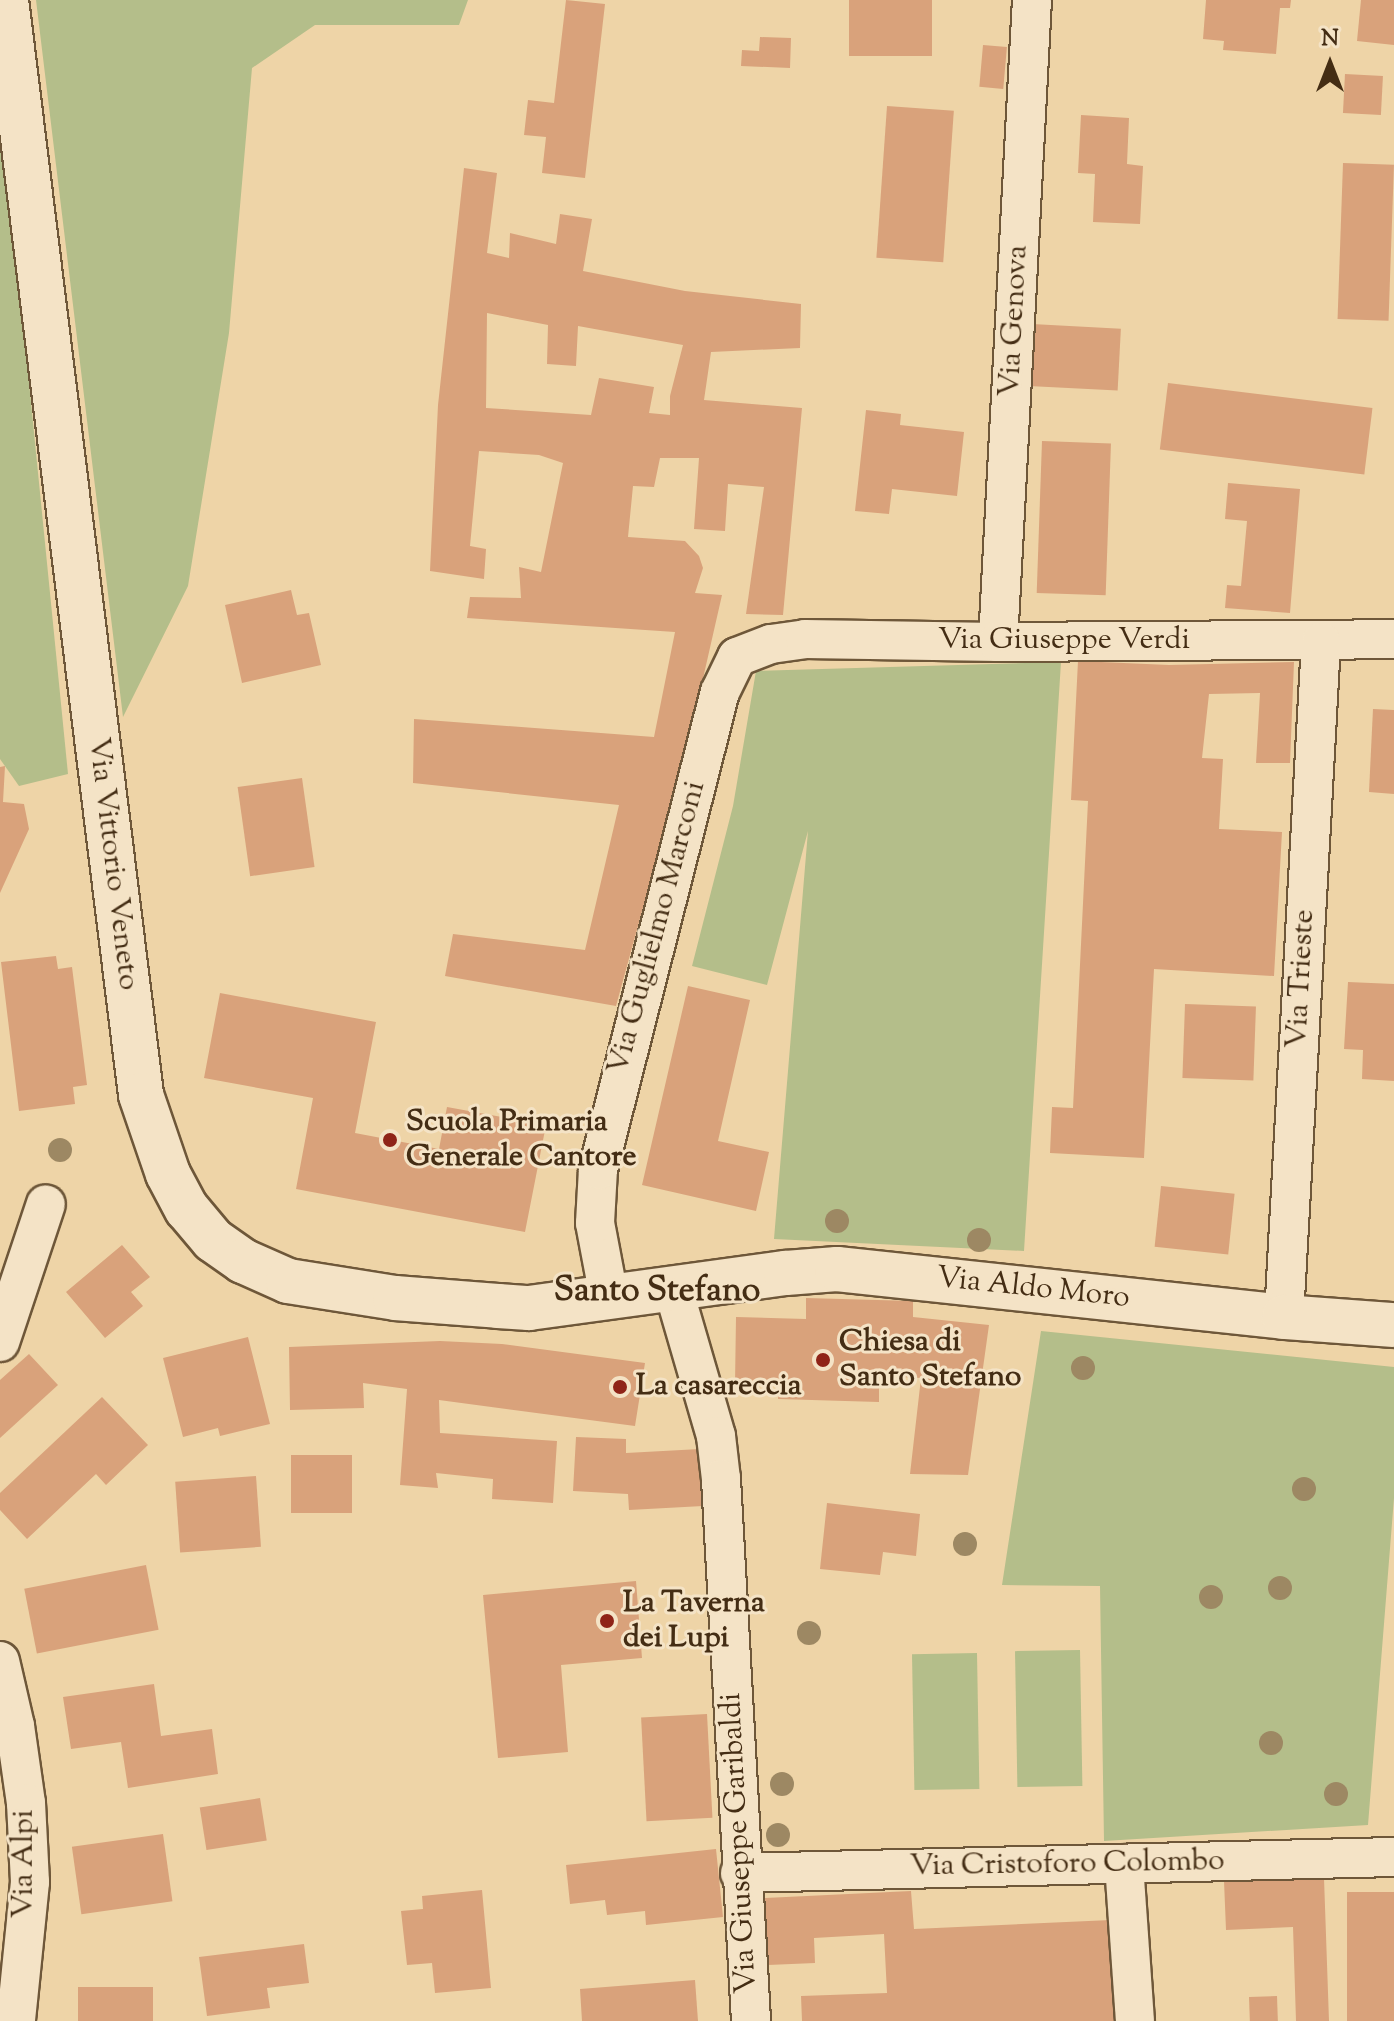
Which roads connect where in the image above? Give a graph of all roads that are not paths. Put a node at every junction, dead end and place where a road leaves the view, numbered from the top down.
1 (6, 0) edge
2 (1032, 0) edge
3 (1394, 639) edge
4 (998, 642) junction
5 (1321, 642) junction
6 (737, 657) joint
7 (46, 1204) dead end
8 (673, 1288) junction
9 (609, 1297) junction
10 (1284, 1317) junction
11 (1394, 1325) edge
12 (0, 1342) edge
13 (0, 1661) edge
14 (1394, 1857) edge
15 (1124, 1864) junction
16 (740, 1873) junction
17 (16, 2021) edge
18 (751, 2021) edge
19 (1135, 2021) edge

1 - 9 street, Via Vittorio Veneto
2 - 4 street, Via Genova
3 - 5 street, Via Giuseppe Verdi
4 - 5 street, Via Giuseppe Verdi
4 - 6 street, Via Giuseppe Verdi
5 - 10 street, Via Trieste
6 - 9 street, Via Guglielmo Marconi
7 - 12 street
8 - 9 street, Via Vittorio Veneto
8 - 10 street, Via Aldo Moro
8 - 16 street, Via Giuseppe Garibaldi
10 - 11 street, Via Aldo Moro
13 - 17 street, Via Alpi
14 - 15 street, Via Cristoforo Colombo
15 - 16 street, Via Cristoforo Colombo
15 - 19 street
16 - 18 street, Via Giuseppe Garibaldi

